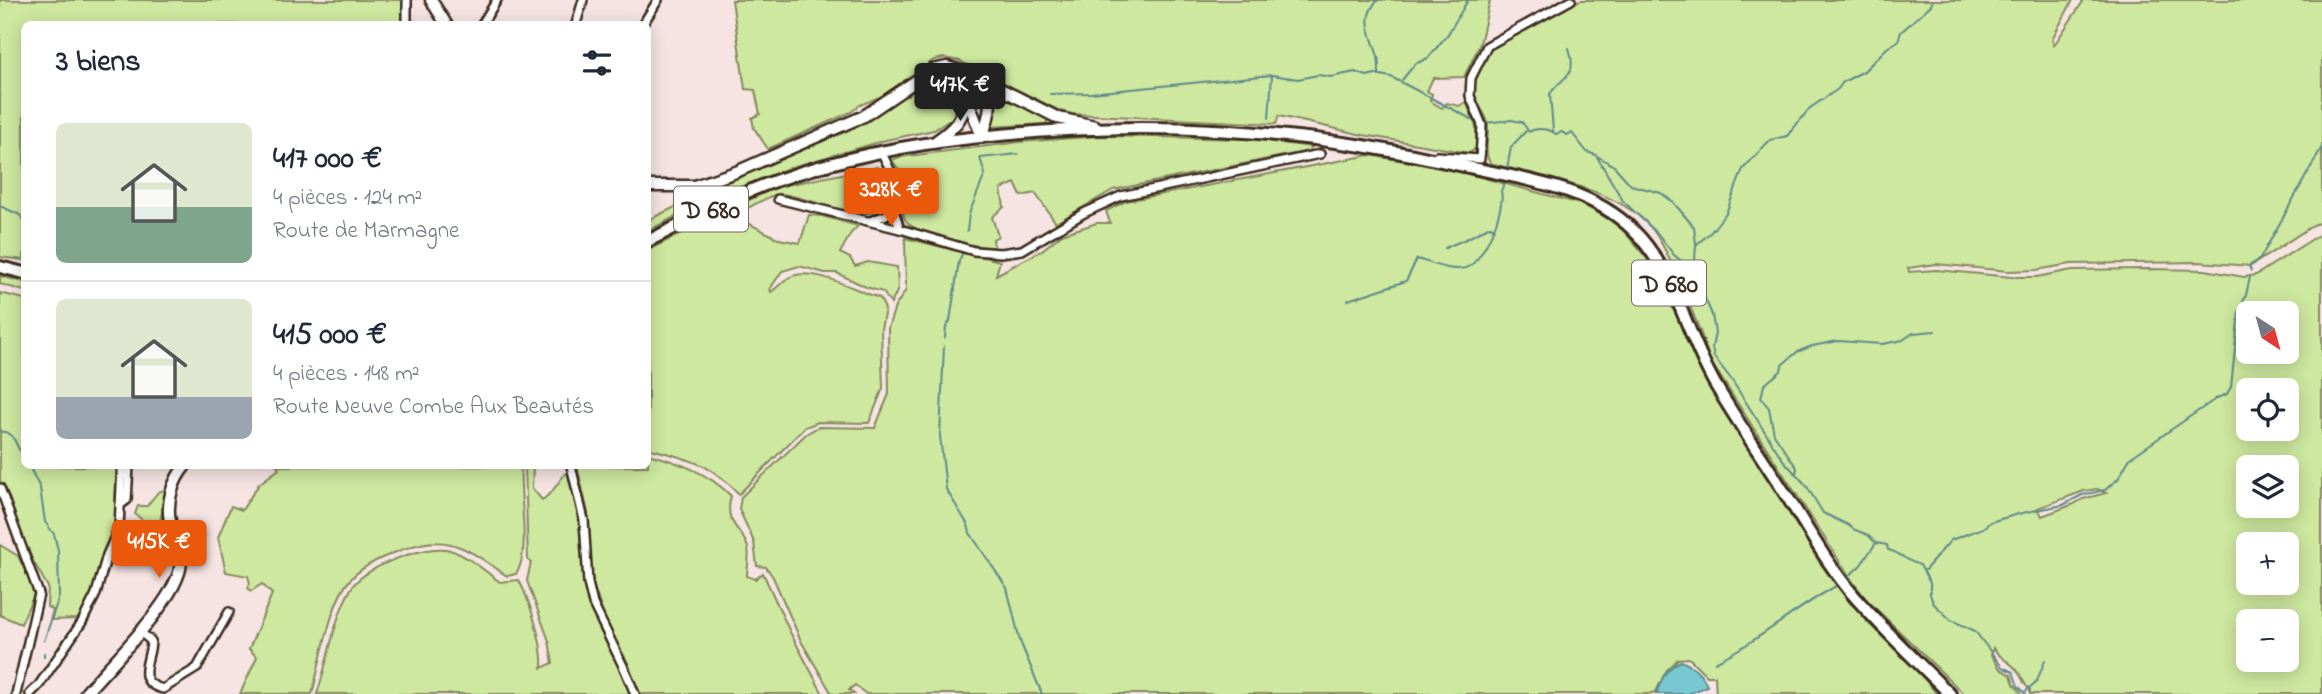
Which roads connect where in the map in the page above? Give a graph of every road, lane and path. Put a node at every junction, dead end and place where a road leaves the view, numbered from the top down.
1 (407, 0) edge
2 (431, 0) edge
3 (496, 0) edge
4 (583, 0) edge
5 (658, 0) edge
6 (1571, 0) edge
7 (407, 21) edge
8 (444, 21) edge
9 (484, 21) edge
10 (577, 21) edge
11 (645, 21) edge
12 (980, 77) junction
13 (910, 85) junction
14 (967, 98) junction
15 (1098, 127) junction
16 (982, 137) junction
17 (936, 141) junction
18 (881, 151) junction
19 (1320, 154) dead end
20 (1433, 159) junction
21 (1480, 159) junction
22 (1491, 172) junction
23 (651, 186) edge
24 (778, 200) dead end
25 (895, 204) junction
26 (868, 222) junction
27 (900, 229) junction
28 (651, 239) edge
29 (0, 267) edge
30 (21, 272) edge
31 (122, 469) edge
32 (129, 469) edge
33 (183, 469) edge
34 (572, 469) edge
35 (0, 488) edge
36 (120, 505) junction
37 (229, 612) dead end
38 (139, 631) junction
39 (16, 694) edge
40 (30, 694) edge
41 (85, 694) edge
42 (635, 694) edge
43 (1950, 694) edge

1 - 7 street
2 - 8 main road
3 - 9 street
4 - 10 street
5 - 11 street
6 - 21 street
12 - 13 main road
12 - 15 main road
12 - 16 main road
13 - 14 main road
13 - 23 main road
14 - 16 main road
14 - 17 main road
15 - 16 main road, D 680
15 - 20 main road, D 680
16 - 17 main road, D 680
17 - 18 main road, D 680
18 - 25 street
18 - 28 main road, D 680
19 - 27 street
20 - 21 street
20 - 22 main road, D 680
21 - 22 street
22 - 43 main road, D 680
24 - 26 street
25 - 26 street
25 - 27 street
26 - 27 street
29 - 30 main road
31 - 36 street
32 - 36 street
33 - 38 main road
34 - 42 street
35 - 39 street
36 - 40 street
37 - 38 street
38 - 41 main road

